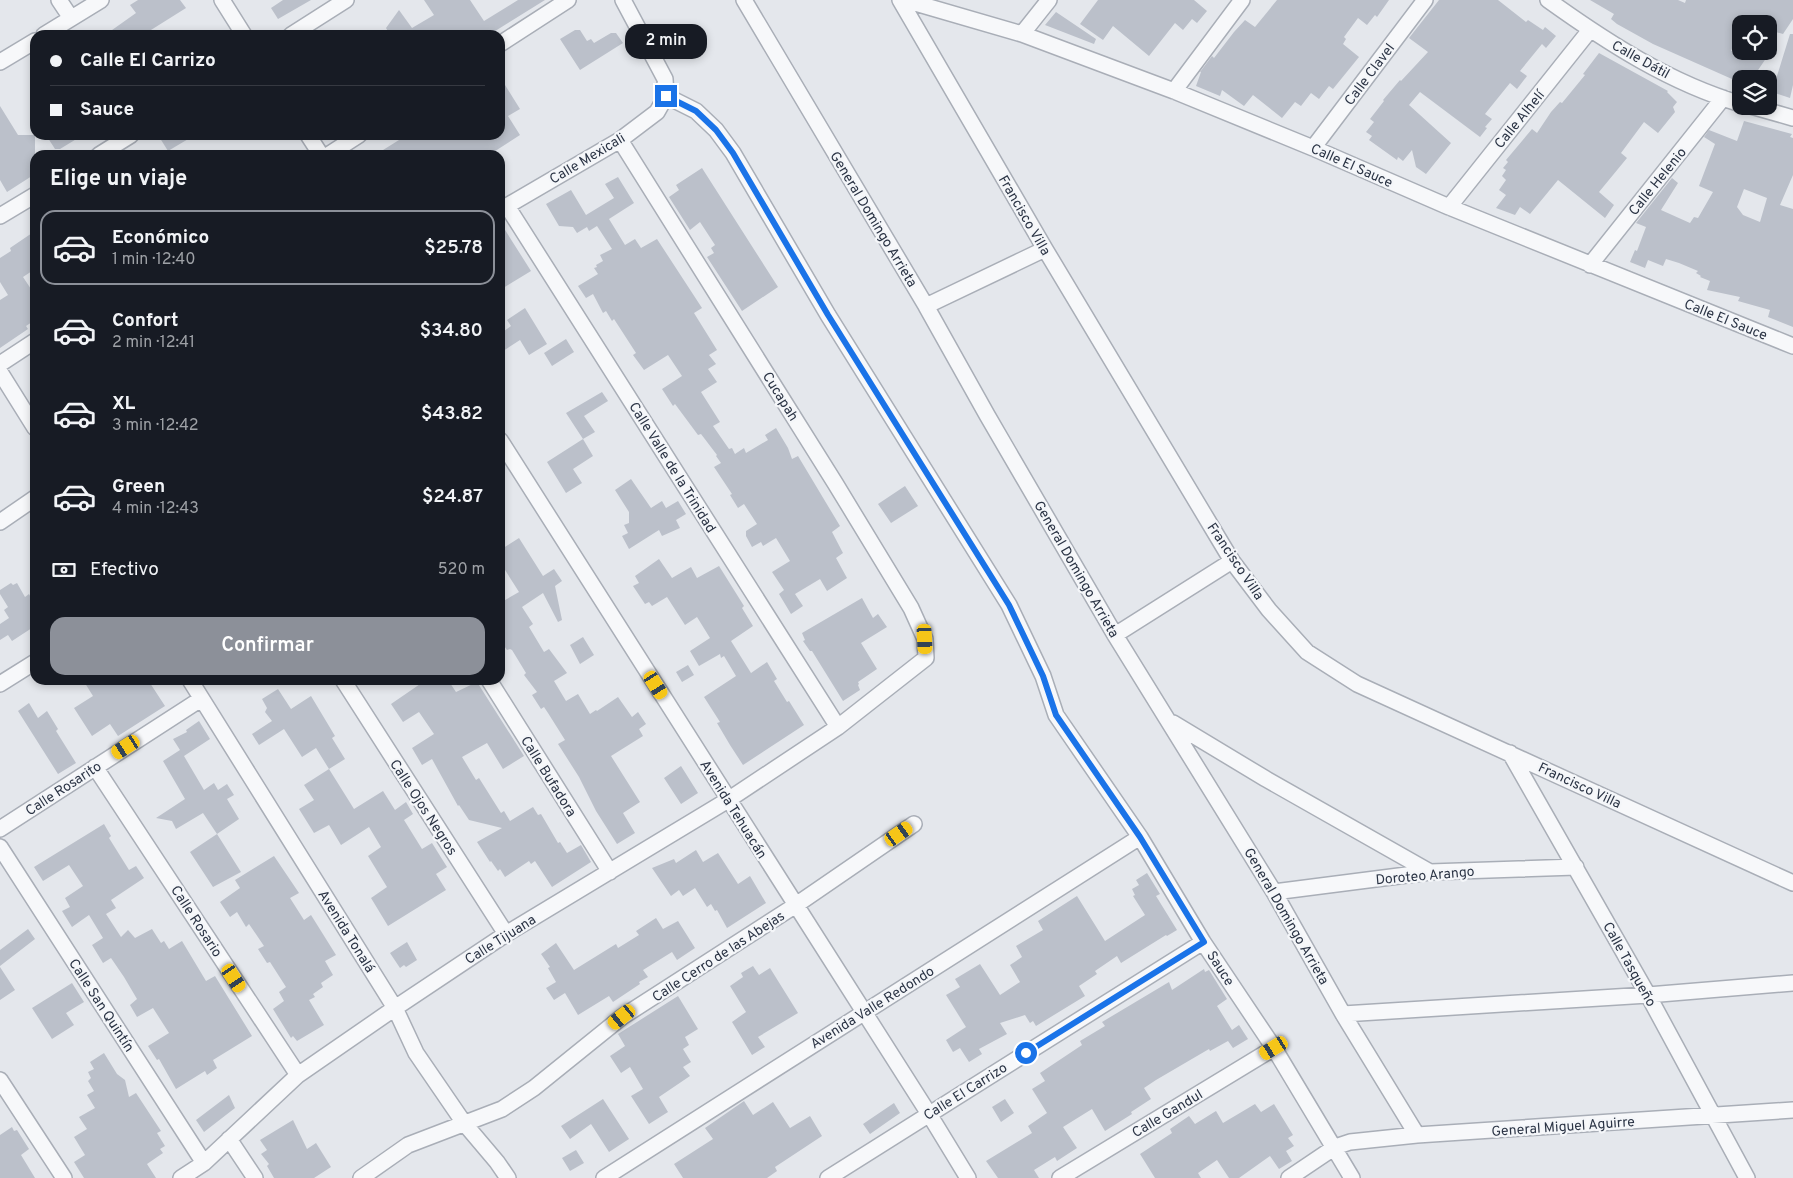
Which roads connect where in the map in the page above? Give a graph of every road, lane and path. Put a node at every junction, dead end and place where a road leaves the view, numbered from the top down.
1 (59, 0) edge
2 (101, 0) edge
3 (222, 0) edge
4 (346, 0) edge
5 (568, 0) edge
6 (622, 0) edge
7 (744, 0) edge
8 (900, 0) edge
9 (905, 0) edge
10 (1049, 0) edge
11 (1242, 0) edge
12 (1425, 0) edge
13 (1548, 0) edge
14 (71, 18) junction
15 (52, 30) edge
16 (241, 30) edge
17 (299, 30) edge
18 (1590, 30) junction
19 (1022, 34) junction
20 (505, 41) edge
21 (30, 43) edge
22 (0, 62) edge
23 (1174, 91) junction
24 (666, 96) junction
25 (1723, 98) junction
26 (1732, 101) edge
27 (1777, 113) edge
28 (1793, 118) edge
29 (123, 140) edge
30 (351, 140) edge
31 (620, 140) junction
32 (1314, 148) junction
33 (107, 150) edge
34 (336, 150) edge
35 (30, 197) edge
36 (505, 207) edge
37 (1449, 207) junction
38 (505, 210) edge
39 (0, 216) edge
40 (1044, 249) junction
41 (1590, 264) junction
42 (926, 306) junction
43 (30, 345) edge
44 (1793, 346) edge
45 (0, 364) edge
46 (0, 372) edge
47 (30, 420) edge
48 (505, 448) edge
49 (30, 501) edge
50 (0, 522) edge
51 (1232, 560) junction
52 (1116, 634) junction
53 (926, 658) joint
54 (30, 665) edge
55 (0, 684) edge
56 (193, 685) edge
57 (346, 685) edge
58 (492, 685) edge
59 (201, 698) junction
60 (1170, 721) junction
61 (838, 727) junction
62 (1510, 753) junction
63 (95, 767) junction
64 (728, 800) junction
65 (914, 824) dead end
66 (0, 829) edge
67 (1140, 837) junction
68 (0, 847) edge
69 (1576, 867) junction
70 (610, 872) junction
71 (1430, 872) junction
72 (1790, 878) edge
73 (1274, 892) junction
74 (796, 906) junction
75 (506, 934) junction
76 (1204, 942) junction
77 (1793, 983) edge
78 (1648, 996) junction
79 (395, 1008) junction
80 (864, 1012) junction
81 (1343, 1014) junction
82 (1274, 1048) junction
83 (298, 1075) junction
84 (0, 1080) edge
85 (1793, 1110) edge
86 (929, 1114) junction
87 (1714, 1117) junction
88 (464, 1123) junction
89 (1417, 1135) junction
90 (229, 1139) junction
91 (1334, 1148) junction
92 (204, 1163) junction
93 (64, 1178) edge
94 (181, 1178) edge
95 (255, 1178) edge
96 (361, 1178) edge
97 (508, 1178) edge
98 (604, 1178) edge
99 (828, 1178) edge
100 (968, 1178) edge
101 (1060, 1178) edge
102 (1289, 1178) edge
103 (1352, 1178) edge
104 (1747, 1178) edge

1 - 14 street
2 - 14 street
3 - 16 street
4 - 17 street
5 - 20 street
6 - 24 street
7 - 42 street, General Domingo Arrieta
8 - 40 street, Francisco Villa
9 - 19 street, Calle El Sauce
10 - 19 street
11 - 23 street
12 - 32 street, Calle Clavel
13 - 18 street, Calle Dátil
14 - 15 street
18 - 25 street, Calle Dátil
18 - 37 street, Calle Alhelí
19 - 23 street, Calle El Sauce
21 - 22 street
23 - 32 street, Calle El Sauce
24 - 31 street, Calle Mexicali
24 - 67 street, Sauce
25 - 26 street, Calle Dátil
25 - 41 street, Calle Helenio
27 - 28 street
29 - 33 street
30 - 34 street
31 - 36 street, Calle Mexicali
31 - 53 street, Cucapah
32 - 37 street, Calle El Sauce
35 - 39 street
37 - 41 street, Calle El Sauce
38 - 61 street, Calle Valle de la Trinidad
40 - 42 street
40 - 51 street, Francisco Villa
41 - 44 street, Calle El Sauce
42 - 52 street, General Domingo Arrieta
43 - 45 street
46 - 47 street
48 - 64 street, Avenida Tehuacán
49 - 50 street
51 - 52 street
51 - 62 street, Francisco Villa
52 - 60 street, General Domingo Arrieta
53 - 61 street, Calle Tijuana
54 - 55 street
56 - 59 street, Avenida Tonalá
57 - 75 street, Calle Ojos Negros
58 - 70 street, Calle Bufadora
59 - 63 street, Calle Rosarito
59 - 79 street, Avenida Tonalá
60 - 71 street
60 - 73 street, General Domingo Arrieta
61 - 64 street, Calle Tijuana
62 - 69 street, Calle Tasqueño
62 - 72 street, Francisco Villa
63 - 66 street, Calle Rosarito
63 - 83 street, Calle Rosario
64 - 70 street, Calle Tijuana
64 - 74 street, Avenida Tehuacán
65 - 74 street, Calle Cerro de las Abejas
67 - 76 street, Sauce
67 - 80 street, Avenida Valle Redondo
68 - 92 street, Calle San Quintín
69 - 71 street, Doroteo Arango
69 - 78 street, Calle Tasqueño
70 - 75 street, Calle Tijuana
71 - 73 street, Doroteo Arango
73 - 81 street, General Domingo Arrieta
74 - 80 street, Avenida Tehuacán
74 - 88 street, Calle Cerro de las Abejas
75 - 79 street, Calle Tijuana
76 - 82 street, Sauce
76 - 86 street, Calle El Carrizo
77 - 78 street
78 - 81 street
78 - 87 street, Calle Tasqueño
79 - 83 street, Calle Tijuana
79 - 88 street, Avenida Tonalá
80 - 86 street, Avenida Tehuacán
80 - 98 street, Avenida Valle Redondo
81 - 89 street, General Domingo Arrieta
82 - 91 street, Sauce
82 - 101 street, Calle Gandul
83 - 90 street, Calle Tijuana
84 - 93 street
85 - 87 street, General Miguel Aguirre
86 - 99 street, Calle El Carrizo
86 - 100 street, Avenida Tehuacán
87 - 89 street, General Miguel Aguirre
87 - 104 street, Calle Tasqueño
88 - 96 street, Calle Cerro de las Abejas
88 - 97 street, Avenida Tonalá
89 - 91 street, General Miguel Aguirre
90 - 92 street, Calle Tijuana
90 - 95 street
91 - 102 street, General Miguel Aguirre
91 - 103 street, Sauce
92 - 94 street, Calle Tijuana

